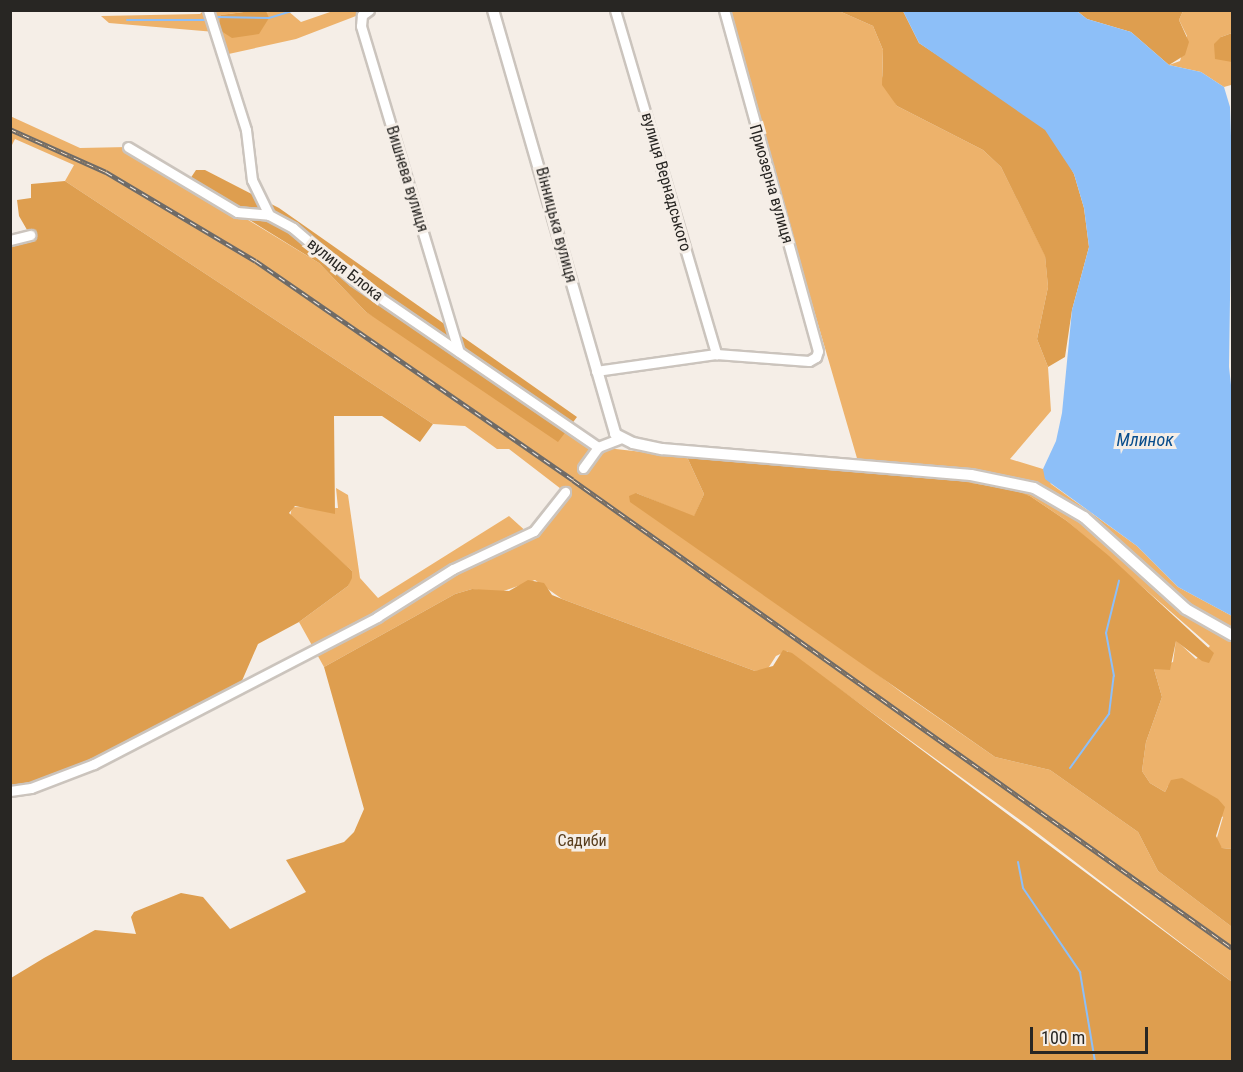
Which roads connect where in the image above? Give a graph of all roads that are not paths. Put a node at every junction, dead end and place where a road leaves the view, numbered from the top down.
1 (208, 10) edge
2 (369, 10) edge
3 (493, 10) edge
4 (615, 10) edge
5 (724, 10) edge
6 (128, 147) dead end
7 (269, 215) junction
8 (30, 235) dead end
9 (10, 240) edge
10 (459, 352) junction
11 (716, 354) junction
12 (596, 371) junction
13 (621, 438) junction
14 (598, 447) junction
15 (583, 468) dead end
16 (566, 492) dead end
17 (1233, 635) edge
18 (10, 791) edge

1 - 7 street
2 - 10 street, Вишнева вулиця
3 - 12 street, Вінницька вулиця
4 - 11 street, вулиця Вернадського
5 - 11 street, Приозерна вулиця
6 - 7 street
7 - 10 street, вулиця Блока
8 - 9 street
10 - 14 street, вулиця Блока
11 - 12 street
12 - 13 street, Вінницька вулиця
13 - 14 street
13 - 17 street
14 - 15 street
16 - 18 street

